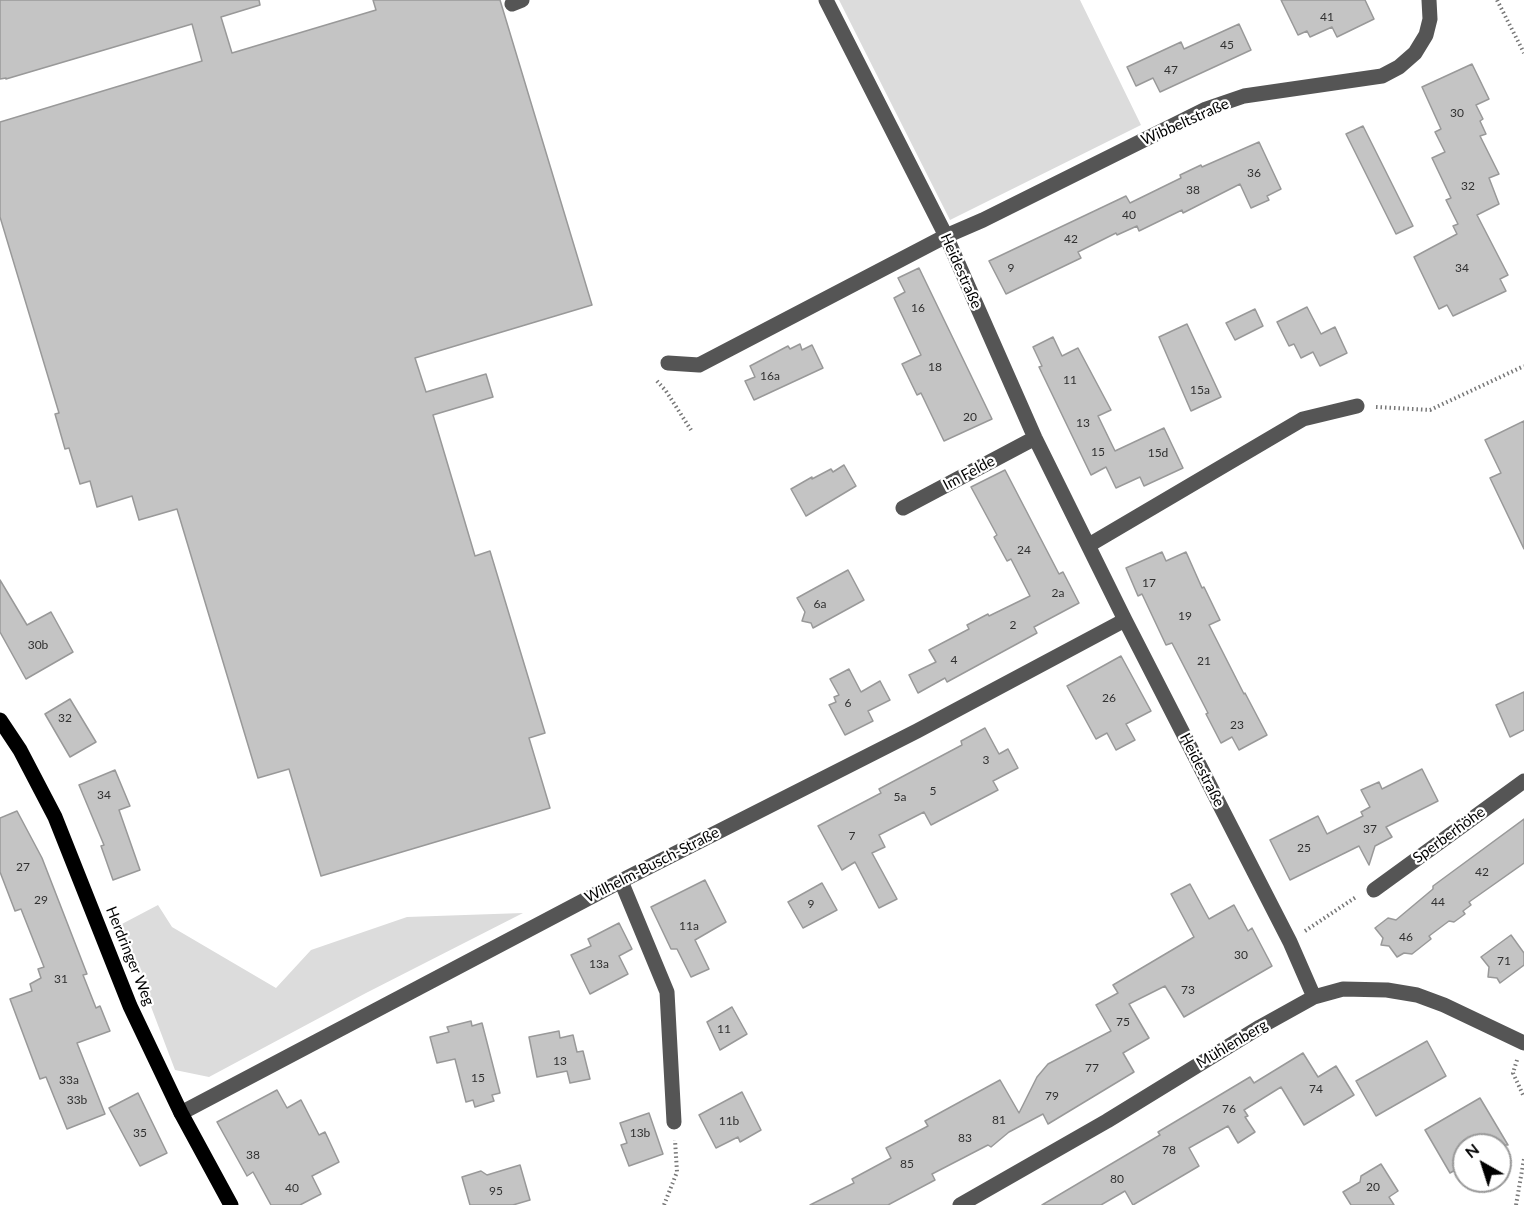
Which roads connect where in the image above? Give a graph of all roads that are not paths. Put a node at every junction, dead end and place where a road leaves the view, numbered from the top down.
1 (826, 0) edge
2 (1430, 0) edge
3 (946, 236) junction
4 (668, 363) dead end
5 (1357, 406) road end
6 (1035, 438) junction
7 (903, 507) dead end
8 (1089, 544) junction
9 (1125, 620) junction
10 (0, 720) edge
11 (1524, 781) edge
12 (621, 881) junction
13 (1374, 890) road end
14 (1314, 997) junction
15 (1523, 1043) edge
16 (181, 1113) junction
17 (674, 1122) road end
18 (231, 1205) edge
19 (960, 1205) edge

1 - 3 street, Heidestraße
2 - 3 street, Wibbeltstraße
3 - 4 street, Wibbeltstraße
3 - 6 street, Heidestraße
5 - 8 street
6 - 7 street, Im Felde
6 - 8 street, Heidestraße
8 - 9 street, Heidestraße
9 - 12 street, Wilhelm-Busch-Straße
9 - 14 street, Heidestraße
10 - 16 main road, Herdringer Weg
11 - 13 street, Sperberhöhe
12 - 16 street, Wilhelm-Busch-Straße
12 - 17 street
14 - 15 street, Mühlenberg
14 - 19 street, Mühlenberg
16 - 18 main road, Herdringer Weg

